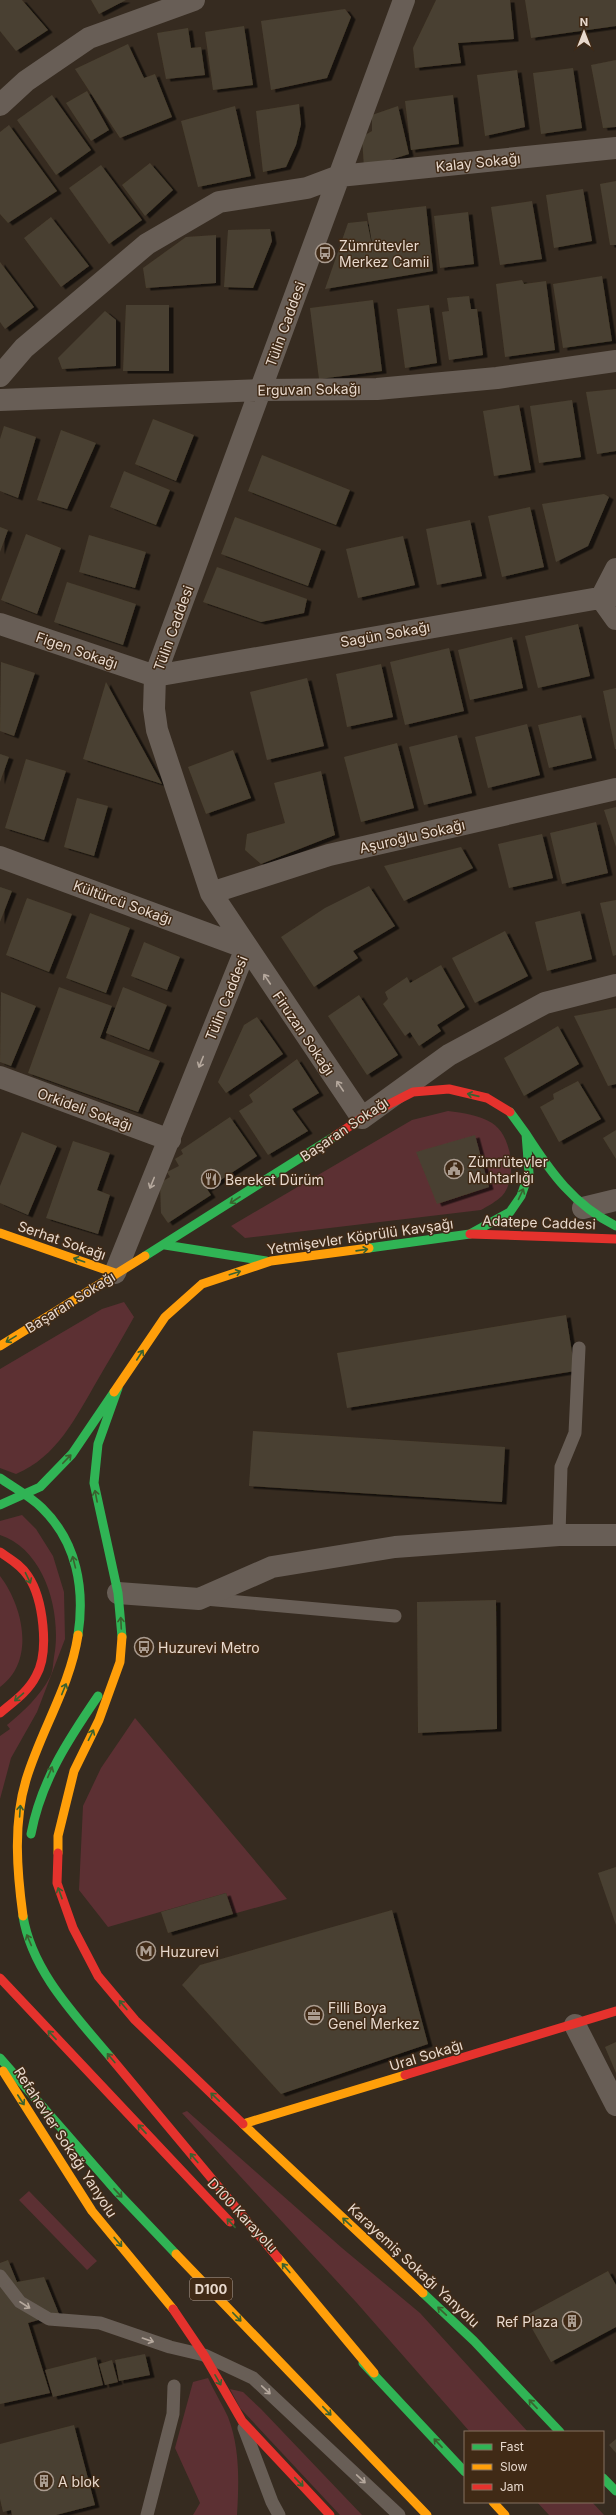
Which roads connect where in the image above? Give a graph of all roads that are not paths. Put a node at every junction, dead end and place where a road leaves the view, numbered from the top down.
1 (194, 0) edge
2 (404, 0) edge
3 (0, 105) edge
4 (616, 148) edge
5 (339, 176) junction
6 (616, 361) edge
7 (0, 376) edge
8 (260, 390) junction
9 (0, 400) edge
10 (616, 569) edge
11 (608, 596) edge
12 (616, 619) edge
13 (0, 624) edge
14 (155, 676) junction
15 (616, 789) edge
16 (0, 857) edge
17 (211, 893) junction
18 (246, 948) junction
19 (616, 985) edge
20 (0, 1077) edge
21 (362, 1118) junction
22 (526, 1134) junction
23 (170, 1140) junction
24 (616, 1200) edge
25 (583, 1208) junction
26 (616, 1226) edge
27 (0, 1233) edge
28 (470, 1234) junction
29 (616, 1239) edge
30 (164, 1246) junction
31 (271, 1262) junction
32 (115, 1273) junction
33 (0, 1346) edge
34 (579, 1348) dead end
35 (118, 1388) junction
36 (0, 1478) edge
37 (2, 1505) edge
38 (559, 1535) junction
39 (616, 1535) edge
40 (0, 1552) edge
41 (118, 1593) junction
42 (199, 1599) junction
43 (395, 1616) dead end
44 (120, 1662) junction
45 (0, 1713) edge
46 (30, 1846) dead end
47 (38, 1936) dead end
48 (0, 1978) edge
49 (70, 2009) junction
50 (616, 2011) edge
51 (574, 2025) junction
52 (0, 2058) edge
53 (0, 2067) edge
54 (616, 2105) edge
55 (243, 2124) junction
56 (238, 2230) dead end
57 (270, 2265) dead end
58 (0, 2276) edge
59 (204, 2355) junction
60 (374, 2374) junction
61 (174, 2386) dead end
62 (242, 2422) junction
63 (559, 2431) edge
64 (464, 2471) edge
65 (604, 2479) edge
66 (616, 2491) edge
67 (494, 2503) edge
68 (147, 2515) edge
69 (279, 2515) edge
70 (330, 2515) edge
71 (398, 2515) edge
72 (427, 2515) edge
73 (506, 2515) edge

1 - 3 street
2 - 5 street, Tülin Caddesi
4 - 5 street, Kalay Sokağı
5 - 7 street, Kalay Sokağı
5 - 8 street, Tülin Caddesi
6 - 8 street, Erguvan Sokağı
8 - 9 street, Erguvan Sokağı
8 - 14 street, Tülin Caddesi
10 - 11 street
11 - 12 street
11 - 14 street, Sagün Sokağı
13 - 14 street, Figen Sokağı
14 - 17 street, Tülin Caddesi
15 - 17 street, Aşuroğlu Sokağı
16 - 18 street, Kültürcü Sokağı
17 - 18 street, Tülin Caddesi
21 -> 18 street, Firuzan Sokağı
18 -> 23 street, Tülin Caddesi
19 - 21 street, Başaran Sokağı
20 - 23 street, Orkideli Sokağı
22 -> 21 main road, Adatepe Caddesi
21 -> 30 main road, Başaran Sokağı
22 - 25 main road, Adatepe Caddesi
28 -> 22 main road, Adatepe Caddesi
23 -> 32 street, Tülin Caddesi
24 - 25 street
25 - 26 main road, Adatepe Caddesi
32 -> 27 main road, Serhat Sokağı
28 - 29 main road, Adatepe Caddesi
31 -> 28 main road, Yetmişevler Köprülü Kavşağı
30 - 31 main road
30 - 32 main road, Başaran Sokağı
35 -> 31 main road, Yetmişevler Köprülü Kavşağı
32 -> 33 main road, Başaran Sokağı
34 - 38 lane
37 -> 35 main road, Yetmişevler Köprülü Kavşağı
41 -> 35 main road
49 -> 36 main road
38 - 39 street
38 - 42 street
40 -> 45 main road
41 - 42 street
44 -> 41 main road
42 - 43 lane
46 -> 44 main road
55 -> 44 main road, Karayemiş Sokağı Yanyolu
47 - 49 main road
56 -> 48 main road, D100 Karayolu
60 -> 49 main road
50 - 51 main road, Ural Sokağı
51 - 54 street
51 - 55 main road, Ural Sokağı
52 -> 72 main road, D100
53 -> 59 main road, Refahevler Sokağı Yanyolu
63 -> 55 main road, Karayemiş Sokağı Yanyolu
57 - 60 main road, D100 Karayolu
58 -> 59 lane
59 -> 62 main road, Refahevler Sokağı Yanyolu
59 -> 71 lane
64 -> 60 main road, D100 Karayolu
61 - 68 lane
62 - 69 lane
62 -> 70 main road, Refahevler Sokağı Yanyolu
65 - 66 main road
67 - 73 main road

